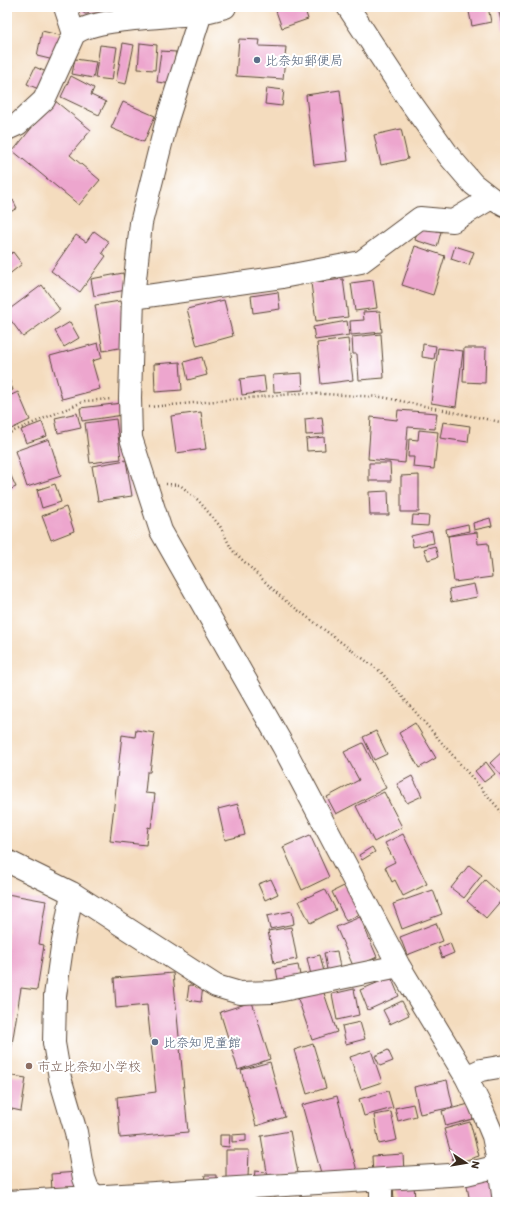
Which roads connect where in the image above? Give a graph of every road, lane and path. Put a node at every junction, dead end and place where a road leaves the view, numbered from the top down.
1 (65, 7) edge
2 (225, 7) edge
3 (348, 7) edge
4 (200, 13) junction
5 (74, 34) junction
6 (7, 129) edge
7 (498, 202) edge
8 (133, 298) junction
9 (131, 403) junction
10 (505, 423) edge
11 (7, 434) edge
12 (145, 482) junction
13 (505, 816) edge
14 (7, 861) edge
15 (72, 893) junction
16 (399, 966) junction
17 (505, 1066) edge
18 (466, 1077) junction
19 (499, 1166) junction
20 (381, 1180) junction
21 (99, 1199) edge
22 (7, 1202) edge
23 (381, 1202) edge
24 (504, 1202) edge

1 - 5 street
2 - 4 street
3 - 7 street
4 - 5 street
4 - 8 street
5 - 6 street
7 - 8 street
8 - 9 street
9 - 10 path
9 - 11 path
9 - 12 street
12 - 13 path
12 - 16 street
14 - 15 street
15 - 16 street
15 - 21 street
16 - 18 street
17 - 18 street
18 - 19 street
19 - 20 street
19 - 24 street
20 - 21 street
20 - 23 street
21 - 22 street

